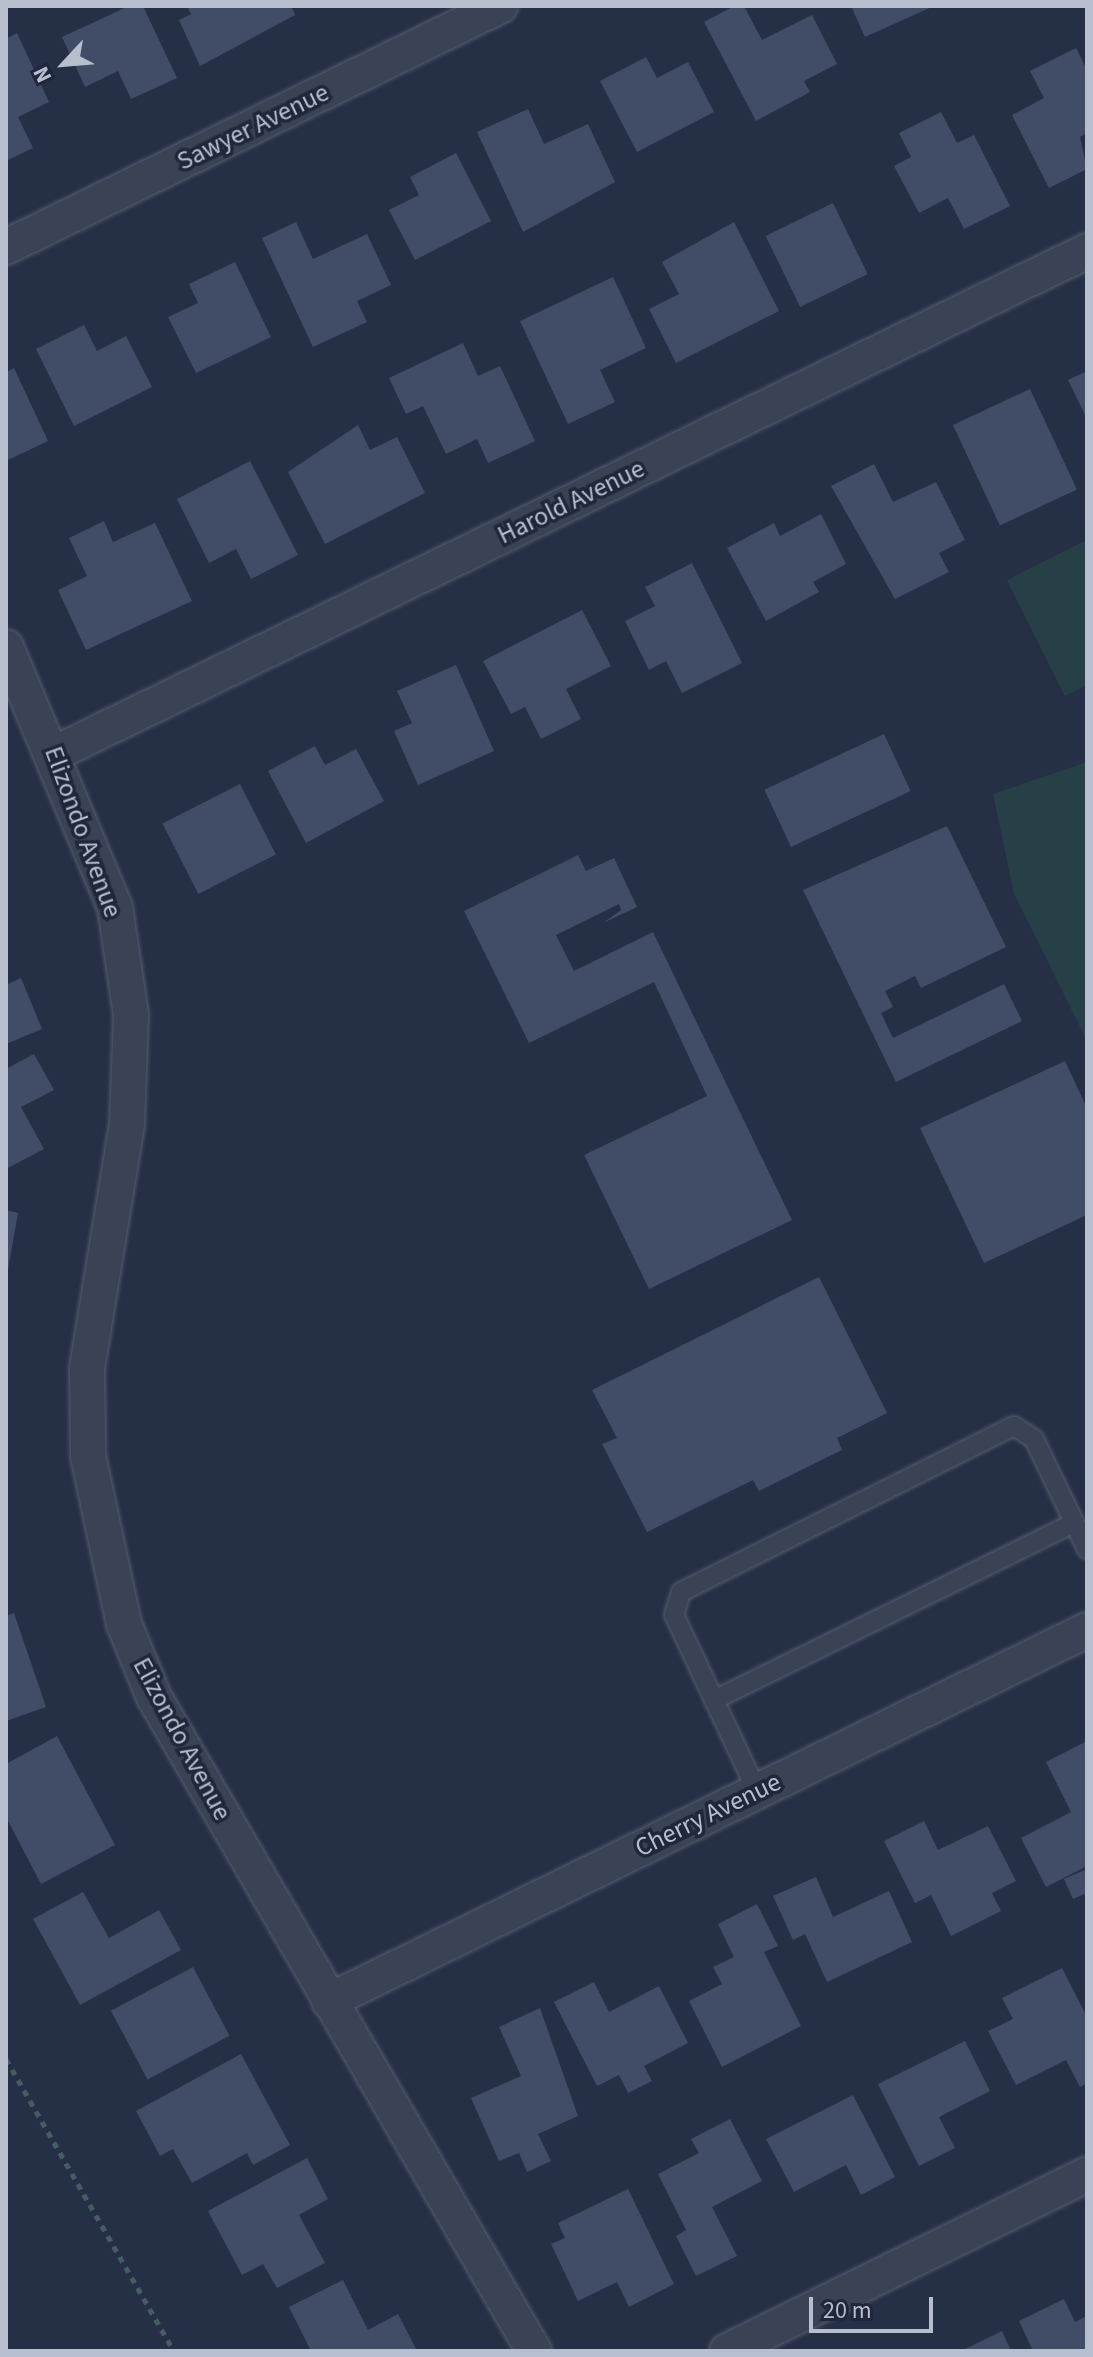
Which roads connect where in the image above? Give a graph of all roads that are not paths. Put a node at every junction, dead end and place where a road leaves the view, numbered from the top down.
1 (500, 6) edge
2 (6, 247) edge
3 (1087, 251) edge
4 (6, 647) edge
5 (56, 753) junction
6 (1074, 1523) junction
7 (1087, 1549) edge
8 (1087, 1630) edge
9 (714, 1700) junction
10 (757, 1791) junction
11 (329, 2001) junction
12 (1087, 2175) edge
13 (534, 2351) edge
14 (727, 2351) edge

1 - 2 street, Sawyer Avenue
3 - 5 street, Harold Avenue
4 - 5 street, Elizondo Avenue
5 - 11 street, Elizondo Avenue
6 - 7 lane
6 - 9 lane
6 - 9 lane
8 - 10 street, Cherry Avenue
9 - 10 lane
10 - 11 street, Cherry Avenue
11 - 13 street, Elizondo Avenue
12 - 14 street

